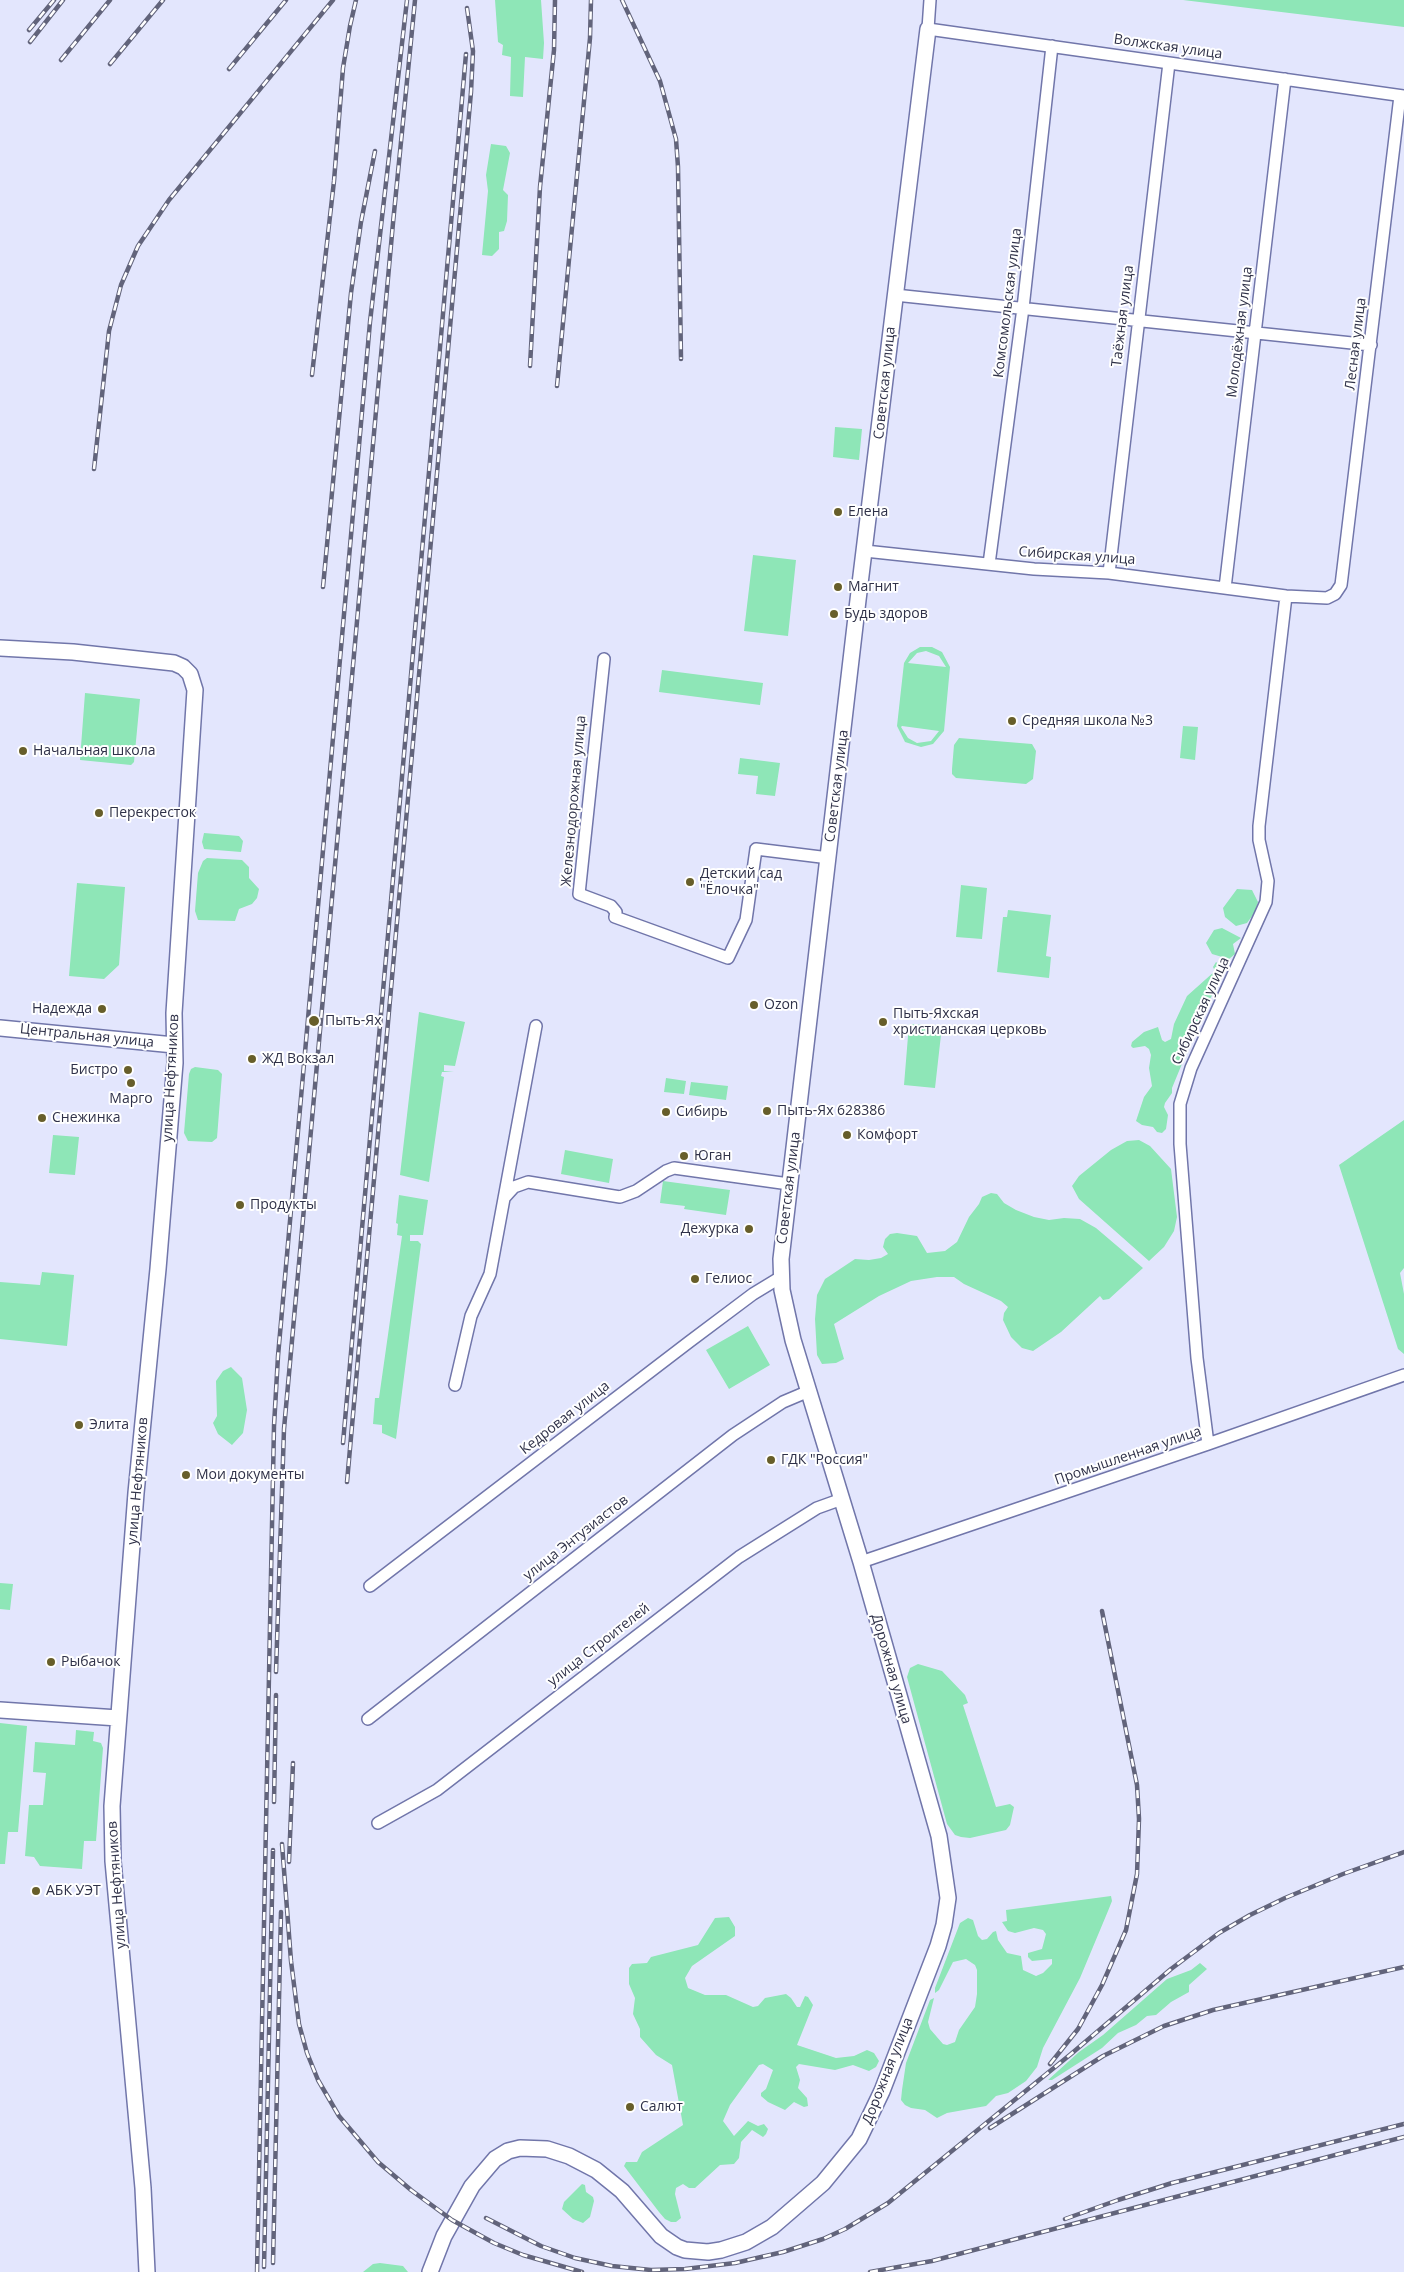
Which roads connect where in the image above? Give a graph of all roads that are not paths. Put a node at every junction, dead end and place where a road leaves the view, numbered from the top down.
1 (930, 0) edge
2 (928, 29) junction
3 (1052, 46) junction
4 (1169, 63) junction
5 (1285, 79) junction
6 (1402, 96) edge
7 (894, 295) junction
8 (1023, 308) junction
9 (1138, 321) junction
10 (1255, 334) junction
11 (1370, 345) junction
12 (865, 551) junction
13 (989, 564) junction
14 (1109, 573) junction
15 (1225, 588) junction
16 (1335, 594) joint
17 (1286, 596) junction
18 (0, 648) edge
19 (604, 660) dead end
20 (829, 858) junction
21 (536, 1026) dead end
22 (0, 1028) edge
23 (174, 1045) junction
24 (789, 1184) junction
25 (503, 1199) junction
26 (781, 1277) junction
27 (1404, 1375) edge
28 (455, 1386) dead end
29 (809, 1391) junction
30 (1208, 1444) junction
31 (842, 1499) junction
32 (861, 1562) junction
33 (370, 1586) dead end
34 (0, 1710) edge
35 (118, 1718) junction
36 (368, 1719) dead end
37 (378, 1824) dead end
38 (147, 2272) edge
39 (430, 2272) edge

1 - 2 street, Советская улица
2 - 3 street, Волжская улица
2 - 7 street, Советская улица
3 - 4 street, Волжская улица
3 - 8 street, Комсомольская улица
4 - 5 street, Волжская улица
4 - 9 street, Таёжная улица
5 - 6 street, Волжская улица
5 - 10 street, Молодёжная улица
6 - 11 street, Лесная улица
7 - 8 street
7 - 12 street, Советская улица
8 - 9 street
8 - 13 street, Комсомольская улица
9 - 10 street
9 - 14 street, Таёжная улица
10 - 11 street
10 - 15 street, Молодёжная улица
11 - 16 street, Лесная улица
12 - 13 street, Сибирская улица
12 - 20 street, Советская улица
13 - 14 street, Сибирская улица
14 - 15 street, Сибирская улица
15 - 17 street, Сибирская улица
16 - 17 street, Сибирская улица
17 - 30 street, Сибирская улица
18 - 23 street, улица Нефтяников
19 - 20 street, Железнодорожная улица
20 - 24 street, Советская улица
21 - 25 street
22 - 23 street, Центральная улица
23 - 35 street, улица Нефтяников
24 - 25 street
24 - 26 street, Советская улица
25 - 28 street
26 - 29 street, Советская улица
26 - 33 street, Кедровая улица
27 - 30 street, Промышленная улица
29 - 31 street, Советская улица
29 - 36 street, улица Энтузиастов
30 - 32 street, Промышленная улица
31 - 32 street, Советская улица
31 - 37 street, улица Строителей
32 - 39 street, Дорожная улица
34 - 35 street
35 - 38 street, улица Нефтяников

